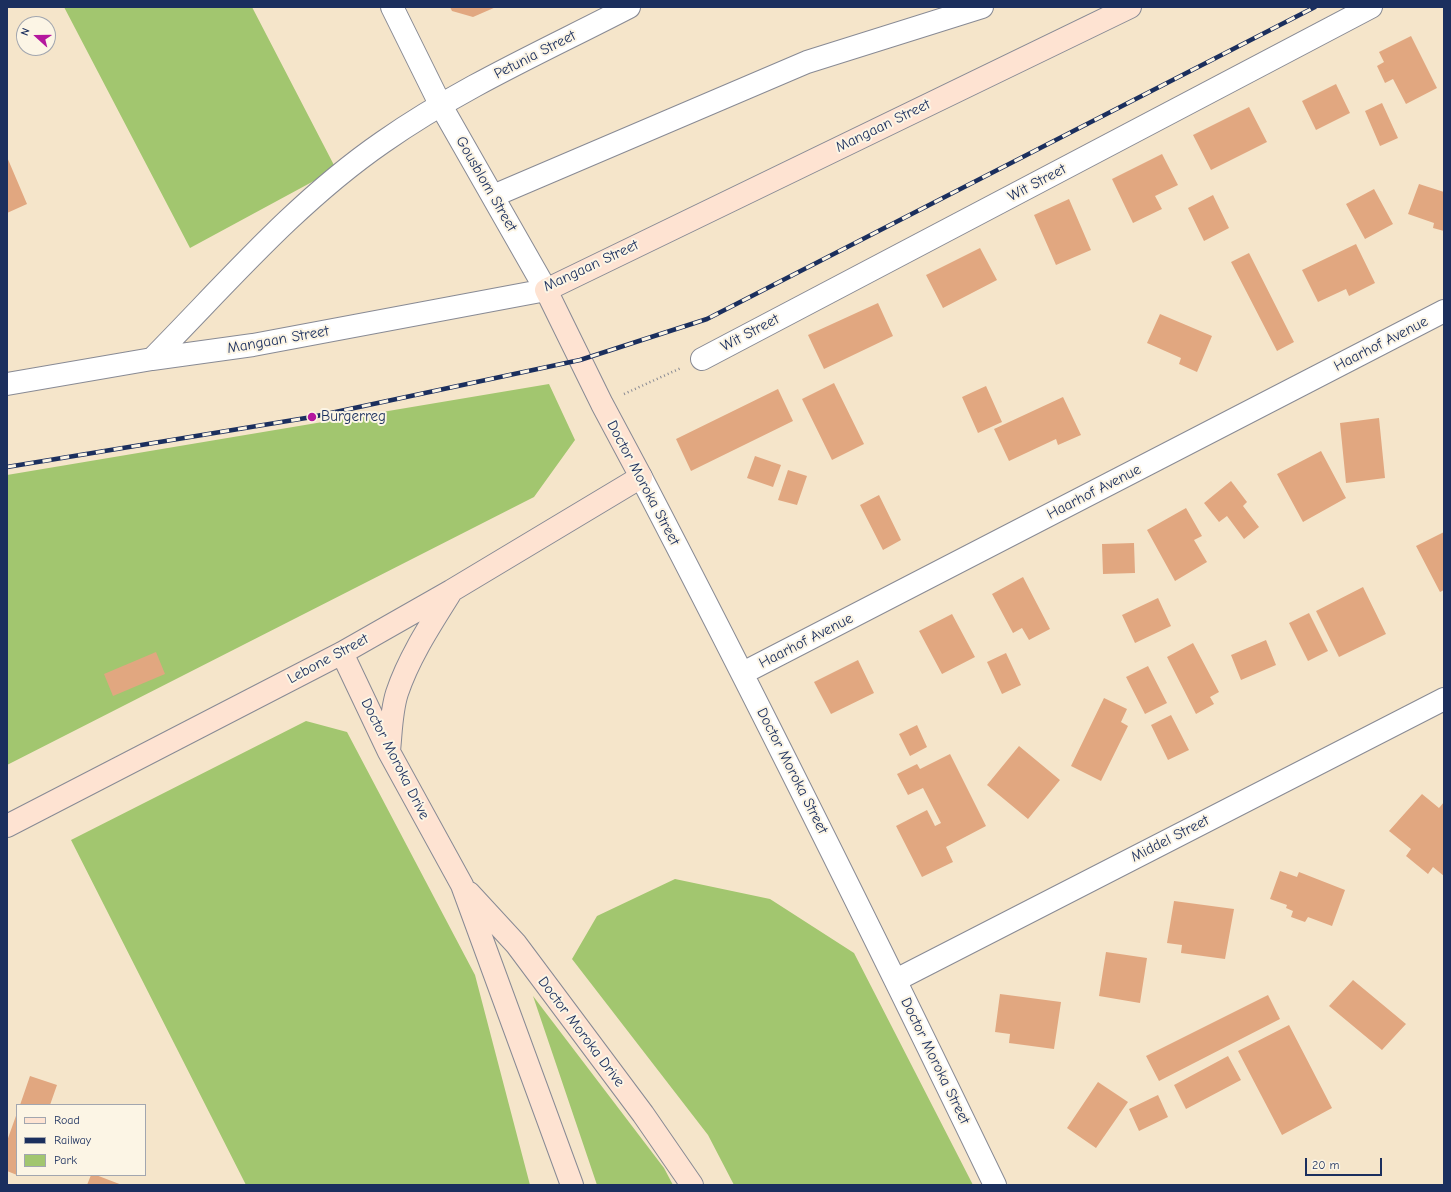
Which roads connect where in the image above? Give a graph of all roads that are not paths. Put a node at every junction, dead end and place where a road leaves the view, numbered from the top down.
1 (392, 7) edge
2 (629, 7) edge
3 (982, 7) edge
4 (1130, 7) edge
5 (1371, 7) edge
6 (440, 104) junction
7 (493, 196) junction
8 (546, 290) junction
9 (1444, 311) edge
10 (152, 359) junction
11 (702, 359) road end
12 (580, 360) joint
13 (7, 384) edge
14 (641, 477) junction
15 (451, 591) junction
16 (342, 653) junction
17 (743, 673) junction
18 (1444, 699) edge
19 (389, 752) junction
20 (7, 826) edge
21 (462, 885) junction
22 (896, 980) junction
23 (572, 1185) edge
24 (692, 1185) edge
25 (995, 1185) edge

1 - 6 street, Gousblom Street
2 - 6 street, Petunia Street
3 - 7 street
4 - 8 street, Mangaan Street
5 - 11 street, Wit Street
6 - 7 street, Gousblom Street
6 - 10 street, Petunia Street
7 - 8 street, Gousblom Street
8 - 10 street, Mangaan Street
8 - 12 street, Gousblom Street
9 - 17 street, Haarhof Avenue
10 - 13 street, Mangaan Street
12 - 14 street, Doctor Moroka Street
14 - 15 street, Lebone Street
14 - 17 street, Doctor Moroka Street
15 - 16 street, Lebone Street
15 - 19 street
16 - 19 street, Doctor Moroka Drive
16 - 20 street, Lebone Street
17 - 22 street, Doctor Moroka Street
18 - 22 street, Middel Street
19 - 21 street, Doctor Moroka Drive
21 - 23 street, Doctor Moroka Drive
21 - 24 street, Doctor Moroka Drive
22 - 25 street, Doctor Moroka Street

